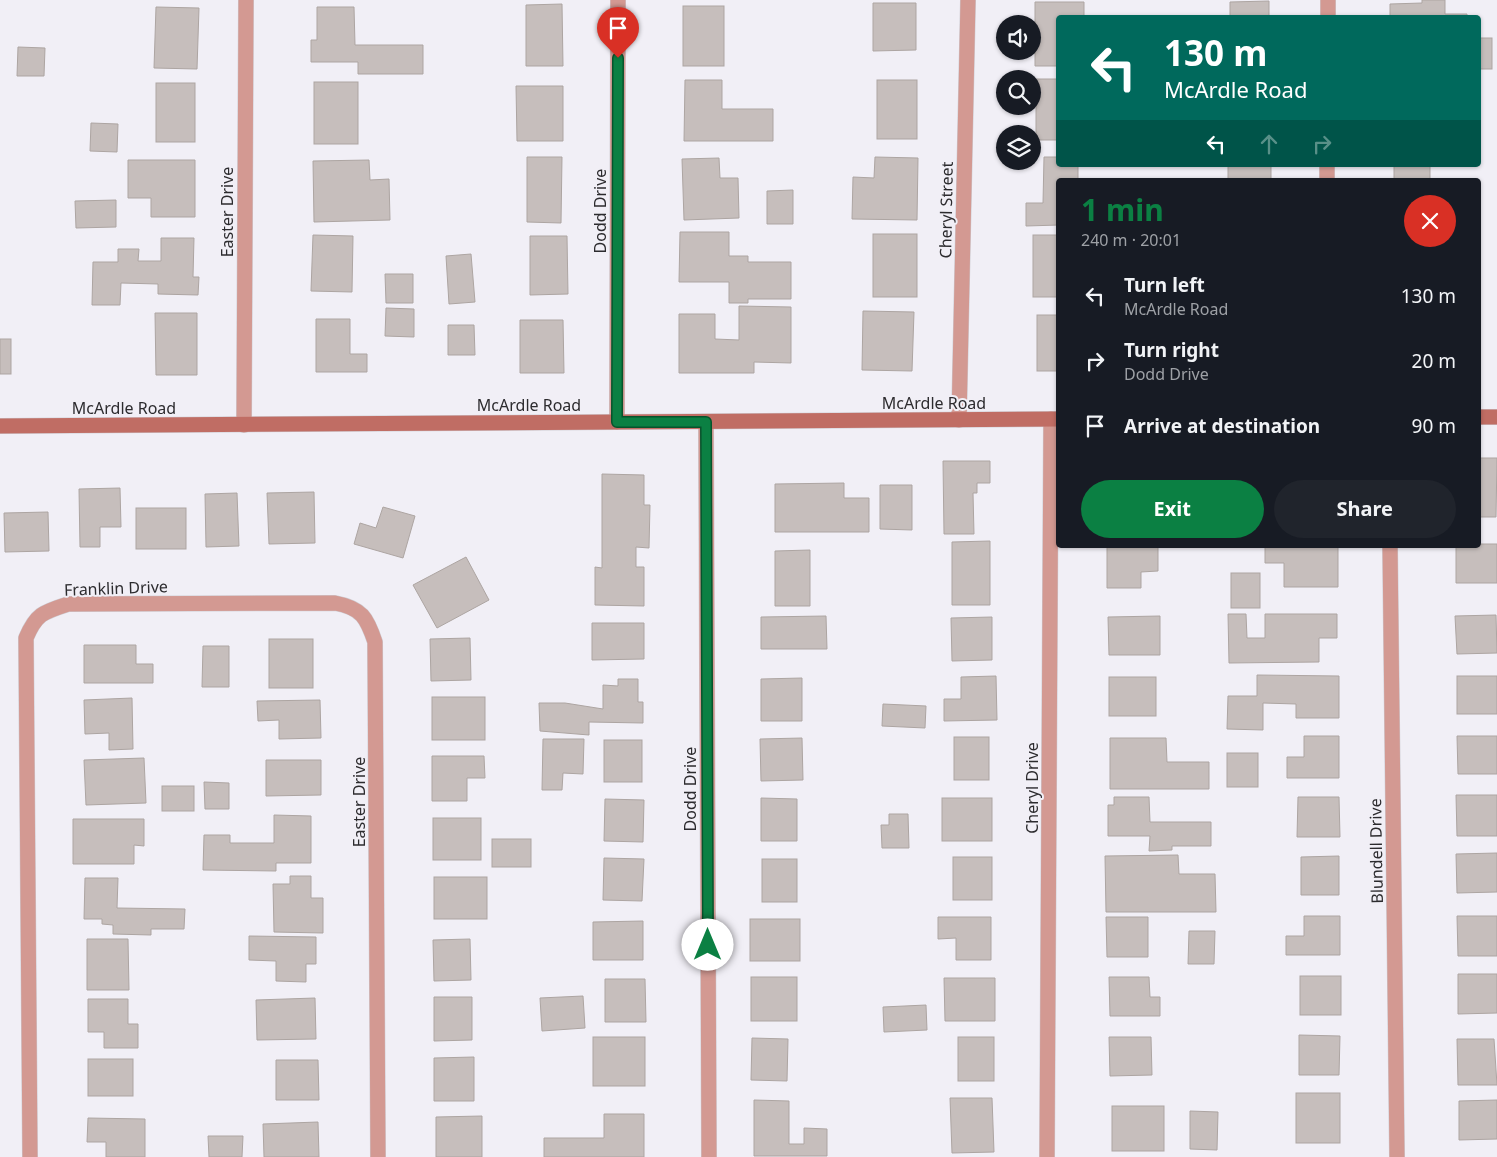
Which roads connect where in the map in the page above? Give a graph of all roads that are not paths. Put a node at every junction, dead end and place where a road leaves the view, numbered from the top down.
1 (246, 0) edge
2 (618, 0) edge
3 (968, 0) edge
4 (1328, 0) edge
5 (1328, 15) edge
6 (1481, 417) edge
7 (1497, 417) edge
8 (1055, 419) edge
9 (959, 420) junction
10 (617, 422) junction
11 (706, 422) junction
12 (244, 425) junction
13 (0, 426) edge
14 (1390, 548) edge
15 (201, 603) joint
16 (30, 1157) edge
17 (378, 1157) edge
18 (709, 1157) edge
19 (1047, 1157) edge
20 (1397, 1157) edge

1 - 12 street, Easter Drive
2 - 10 street, Dodd Drive
3 - 9 street, Cheryl Street
4 - 5 street
6 - 7 main road
8 - 9 main road, McArdle Road
8 - 19 street, Cheryl Drive
9 - 11 main road, McArdle Road
10 - 11 main road, McArdle Road
10 - 12 main road, McArdle Road
11 - 18 street, Dodd Drive
12 - 13 main road, McArdle Road
14 - 20 street, Blundell Drive
15 - 16 street, Franklin Drive
15 - 17 street, Easter Drive

